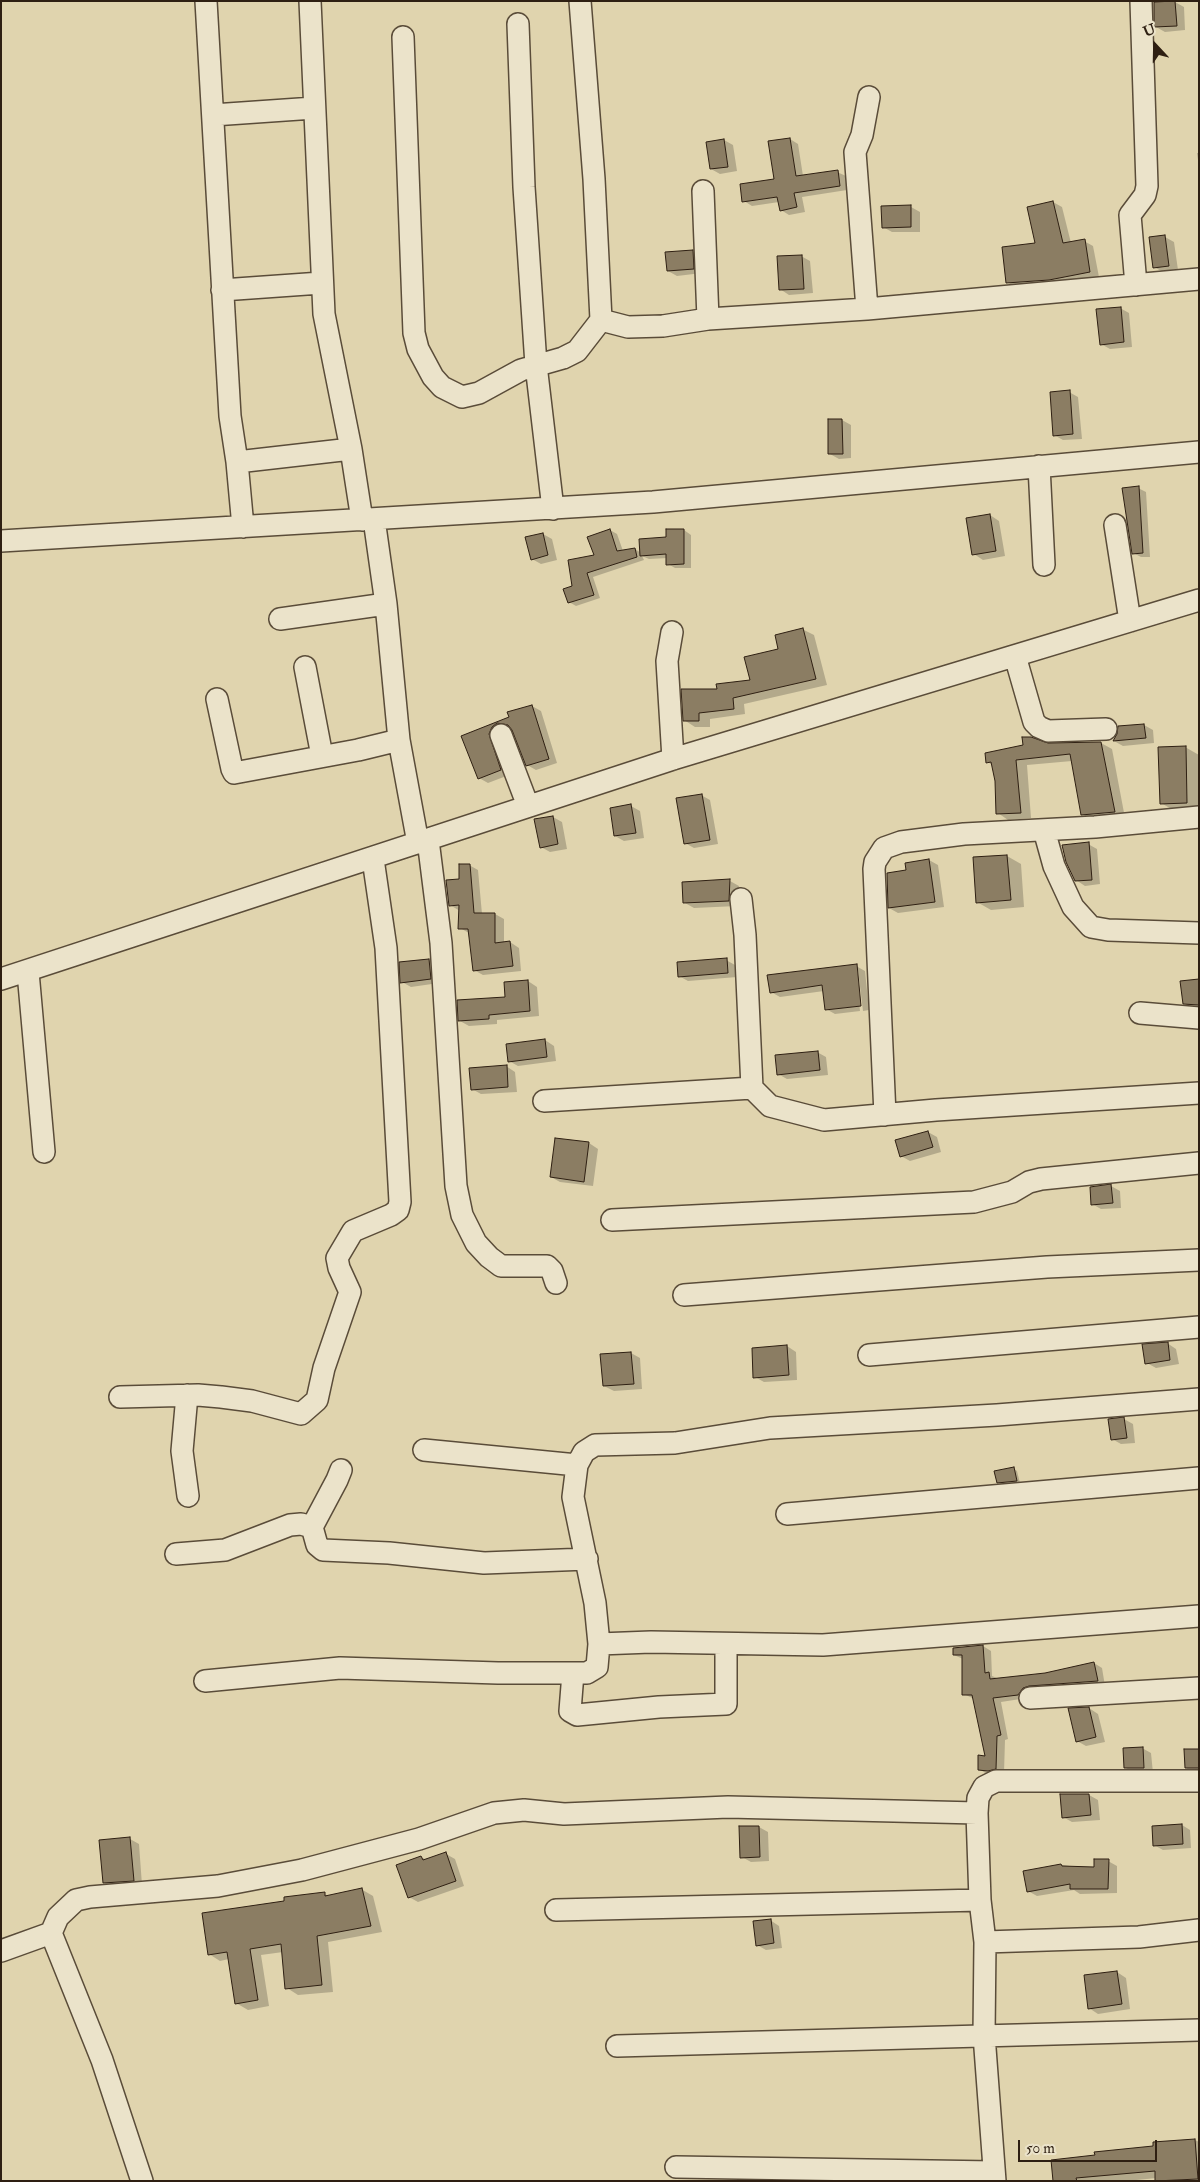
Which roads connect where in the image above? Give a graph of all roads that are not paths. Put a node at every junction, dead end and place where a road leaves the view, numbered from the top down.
1 (206, 1) edge
2 (310, 1) edge
3 (580, 1) edge
4 (1140, 1) edge
5 (518, 24) dead end
6 (403, 37) dead end
7 (869, 97) dead end
8 (314, 108) junction
9 (213, 115) junction
10 (703, 192) dead end
11 (1199, 279) edge
12 (321, 282) junction
13 (1136, 285) junction
14 (222, 290) junction
15 (867, 309) junction
16 (600, 320) junction
17 (708, 320) junction
18 (536, 365) junction
19 (351, 449) junction
20 (1199, 452) edge
21 (237, 462) junction
22 (1039, 466) junction
23 (553, 508) junction
24 (368, 519) junction
25 (1115, 525) dead end
26 (243, 527) junction
27 (1, 541) edge
28 (1044, 564) dead end
29 (1199, 600) edge
30 (386, 604) junction
31 (280, 619) dead end
32 (1130, 621) junction
33 (672, 632) dead end
34 (1015, 656) junction
35 (305, 667) dead end
36 (217, 699) dead end
37 (1106, 729) dead end
38 (501, 735) dead end
39 (398, 740) junction
40 (322, 756) junction
41 (673, 759) junction
42 (528, 806) junction
43 (1199, 817) edge
44 (1044, 830) junction
45 (423, 841) junction
46 (373, 859) junction
47 (741, 899) dead end
48 (1199, 933) edge
49 (28, 972) junction
50 (1, 979) edge
51 (1140, 1013) dead end
52 (1199, 1018) edge
53 (752, 1088) junction
54 (1199, 1093) edge
55 (544, 1101) dead end
56 (885, 1114) junction
57 (44, 1152) dead end
58 (1199, 1162) edge
59 (612, 1220) dead end
60 (1199, 1260) edge
61 (556, 1283) dead end
62 (684, 1294) dead end
63 (1199, 1327) edge
64 (869, 1355) dead end
65 (187, 1395) junction
66 (120, 1397) dead end
67 (1199, 1399) edge
68 (424, 1450) dead end
69 (577, 1465) junction
70 (340, 1470) dead end
71 (1199, 1478) edge
72 (188, 1496) dead end
73 (787, 1514) dead end
74 (312, 1527) junction
75 (176, 1554) dead end
76 (587, 1559) junction
77 (1199, 1616) edge
78 (598, 1644) junction
79 (726, 1644) junction
80 (573, 1673) junction
81 (205, 1680) dead end
82 (1199, 1688) edge
83 (1030, 1698) dead end
84 (1199, 1781) edge
85 (977, 1813) junction
86 (980, 1900) junction
87 (556, 1910) dead end
88 (1199, 1930) edge
89 (51, 1933) junction
90 (985, 1942) junction
91 (1, 1951) edge
92 (1199, 2030) edge
93 (984, 2035) junction
94 (617, 2046) dead end
95 (676, 2167) dead end
96 (994, 2176) edge
97 (142, 2181) edge

1 - 9 street
2 - 8 street
3 - 16 street
4 - 13 street
5 - 18 street
6 - 18 street
7 - 15 street
8 - 9 street
8 - 12 street
9 - 14 street
10 - 17 street
11 - 13 street
12 - 14 street
12 - 19 street
13 - 15 street
14 - 21 street
15 - 17 street
16 - 17 street
16 - 18 street
18 - 23 street
19 - 21 street
19 - 24 street
20 - 22 street
21 - 26 street
22 - 23 street
22 - 28 street
23 - 24 street
24 - 26 street
24 - 30 street
25 - 32 street
26 - 27 street
29 - 32 street
30 - 31 street
30 - 39 street
32 - 34 street
33 - 41 street
34 - 37 street
34 - 41 street
35 - 40 street
36 - 40 street
38 - 42 street
39 - 40 street
39 - 45 street
41 - 42 street
42 - 45 street
43 - 44 street
44 - 48 street
44 - 56 street
45 - 46 street
45 - 61 street
46 - 49 street
46 - 65 street
47 - 53 street
49 - 50 street
49 - 57 street
51 - 52 street
53 - 55 street
53 - 56 street
54 - 56 street
58 - 59 street
60 - 62 street
63 - 64 street
65 - 66 street
65 - 72 street
67 - 69 street
68 - 69 street
69 - 76 street
70 - 74 street
71 - 73 street
74 - 75 street
74 - 76 street
76 - 78 street
77 - 79 street
78 - 79 street
78 - 80 street
79 - 80 street
80 - 81 street
82 - 83 street
84 - 85 street
85 - 86 street
85 - 89 street
86 - 87 street
86 - 90 street
88 - 90 street
89 - 91 street
89 - 97 street
90 - 93 street
92 - 93 street
93 - 94 street
93 - 96 street
95 - 96 street

